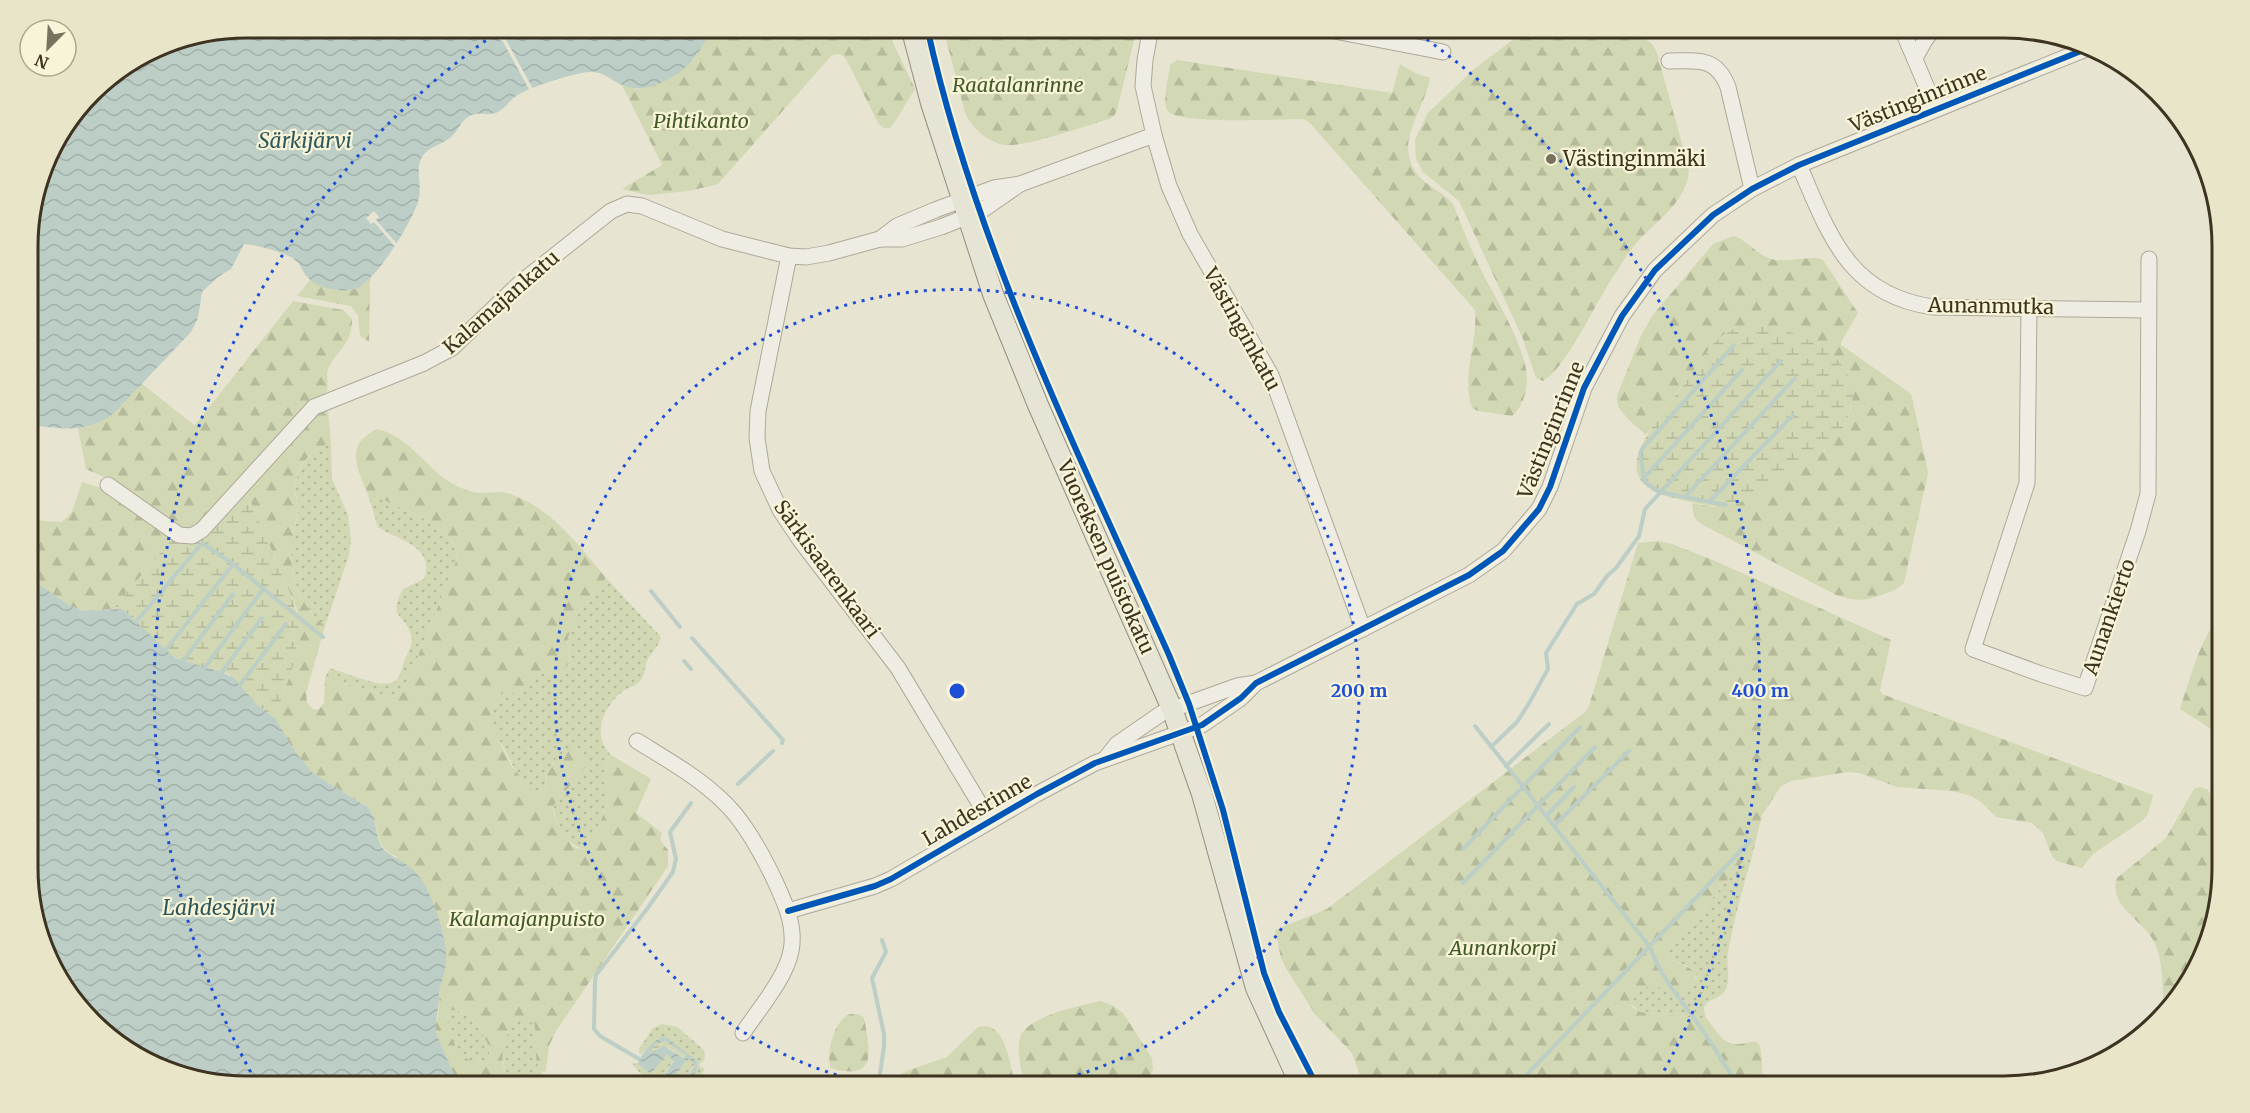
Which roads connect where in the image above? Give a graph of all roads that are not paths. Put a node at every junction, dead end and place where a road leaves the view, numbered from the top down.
1 (913, 38) edge
2 (1149, 38) edge
3 (1371, 38) edge
4 (1906, 38) edge
5 (1927, 38) edge
6 (1443, 52) dead end
7 (2080, 52) edge
8 (1915, 58) junction
9 (1668, 61) dead end
10 (1936, 109) junction
11 (1154, 135) junction
12 (1799, 165) junction
13 (1752, 189) junction
14 (964, 209) junction
15 (789, 256) junction
16 (2149, 259) dead end
17 (2029, 308) junction
18 (2148, 310) junction
19 (108, 485) dead end
20 (1363, 629) junction
21 (1256, 683) junction
22 (1172, 709) junction
23 (1181, 733) junction
24 (637, 741) dead end
25 (1105, 759) junction
26 (990, 821) junction
27 (788, 911) junction
28 (743, 1034) dead end
29 (1295, 1075) edge

1 - 14 main road, Vuoreksen puistokatu
2 - 11 street, Västinginkatu
3 - 6 street
4 - 8 street
5 - 8 street
7 - 10 street, Västinginrinne
8 - 10 street
9 - 13 street
10 - 12 street, Västinginrinne
11 - 14 street, Kalamajankatu
11 - 20 street, Västinginkatu
12 - 13 street, Västinginrinne
12 - 17 street, Aunanmutka
13 - 20 street, Västinginrinne
14 - 15 street, Kalamajankatu
14 - 22 main road, Vuoreksen puistokatu
15 - 19 street, Kalamajankatu
15 - 26 street, Särkisaarenkaari
16 - 18 street, Aunankierto
17 - 18 street, Aunanmutka
17 - 18 street, Aunankierto
20 - 21 street, Västinginrinne
21 - 22 street, Västinginrinne
21 - 23 street, Västinginrinne
22 - 23 main road, Vuoreksen puistokatu
22 - 25 street, Lahdesrinne
23 - 25 street, Lahdesrinne
23 - 29 main road, Vuoreksen puistokatu
24 - 27 street
25 - 26 street, Lahdesrinne
26 - 27 street, Lahdesrinne
27 - 28 street

